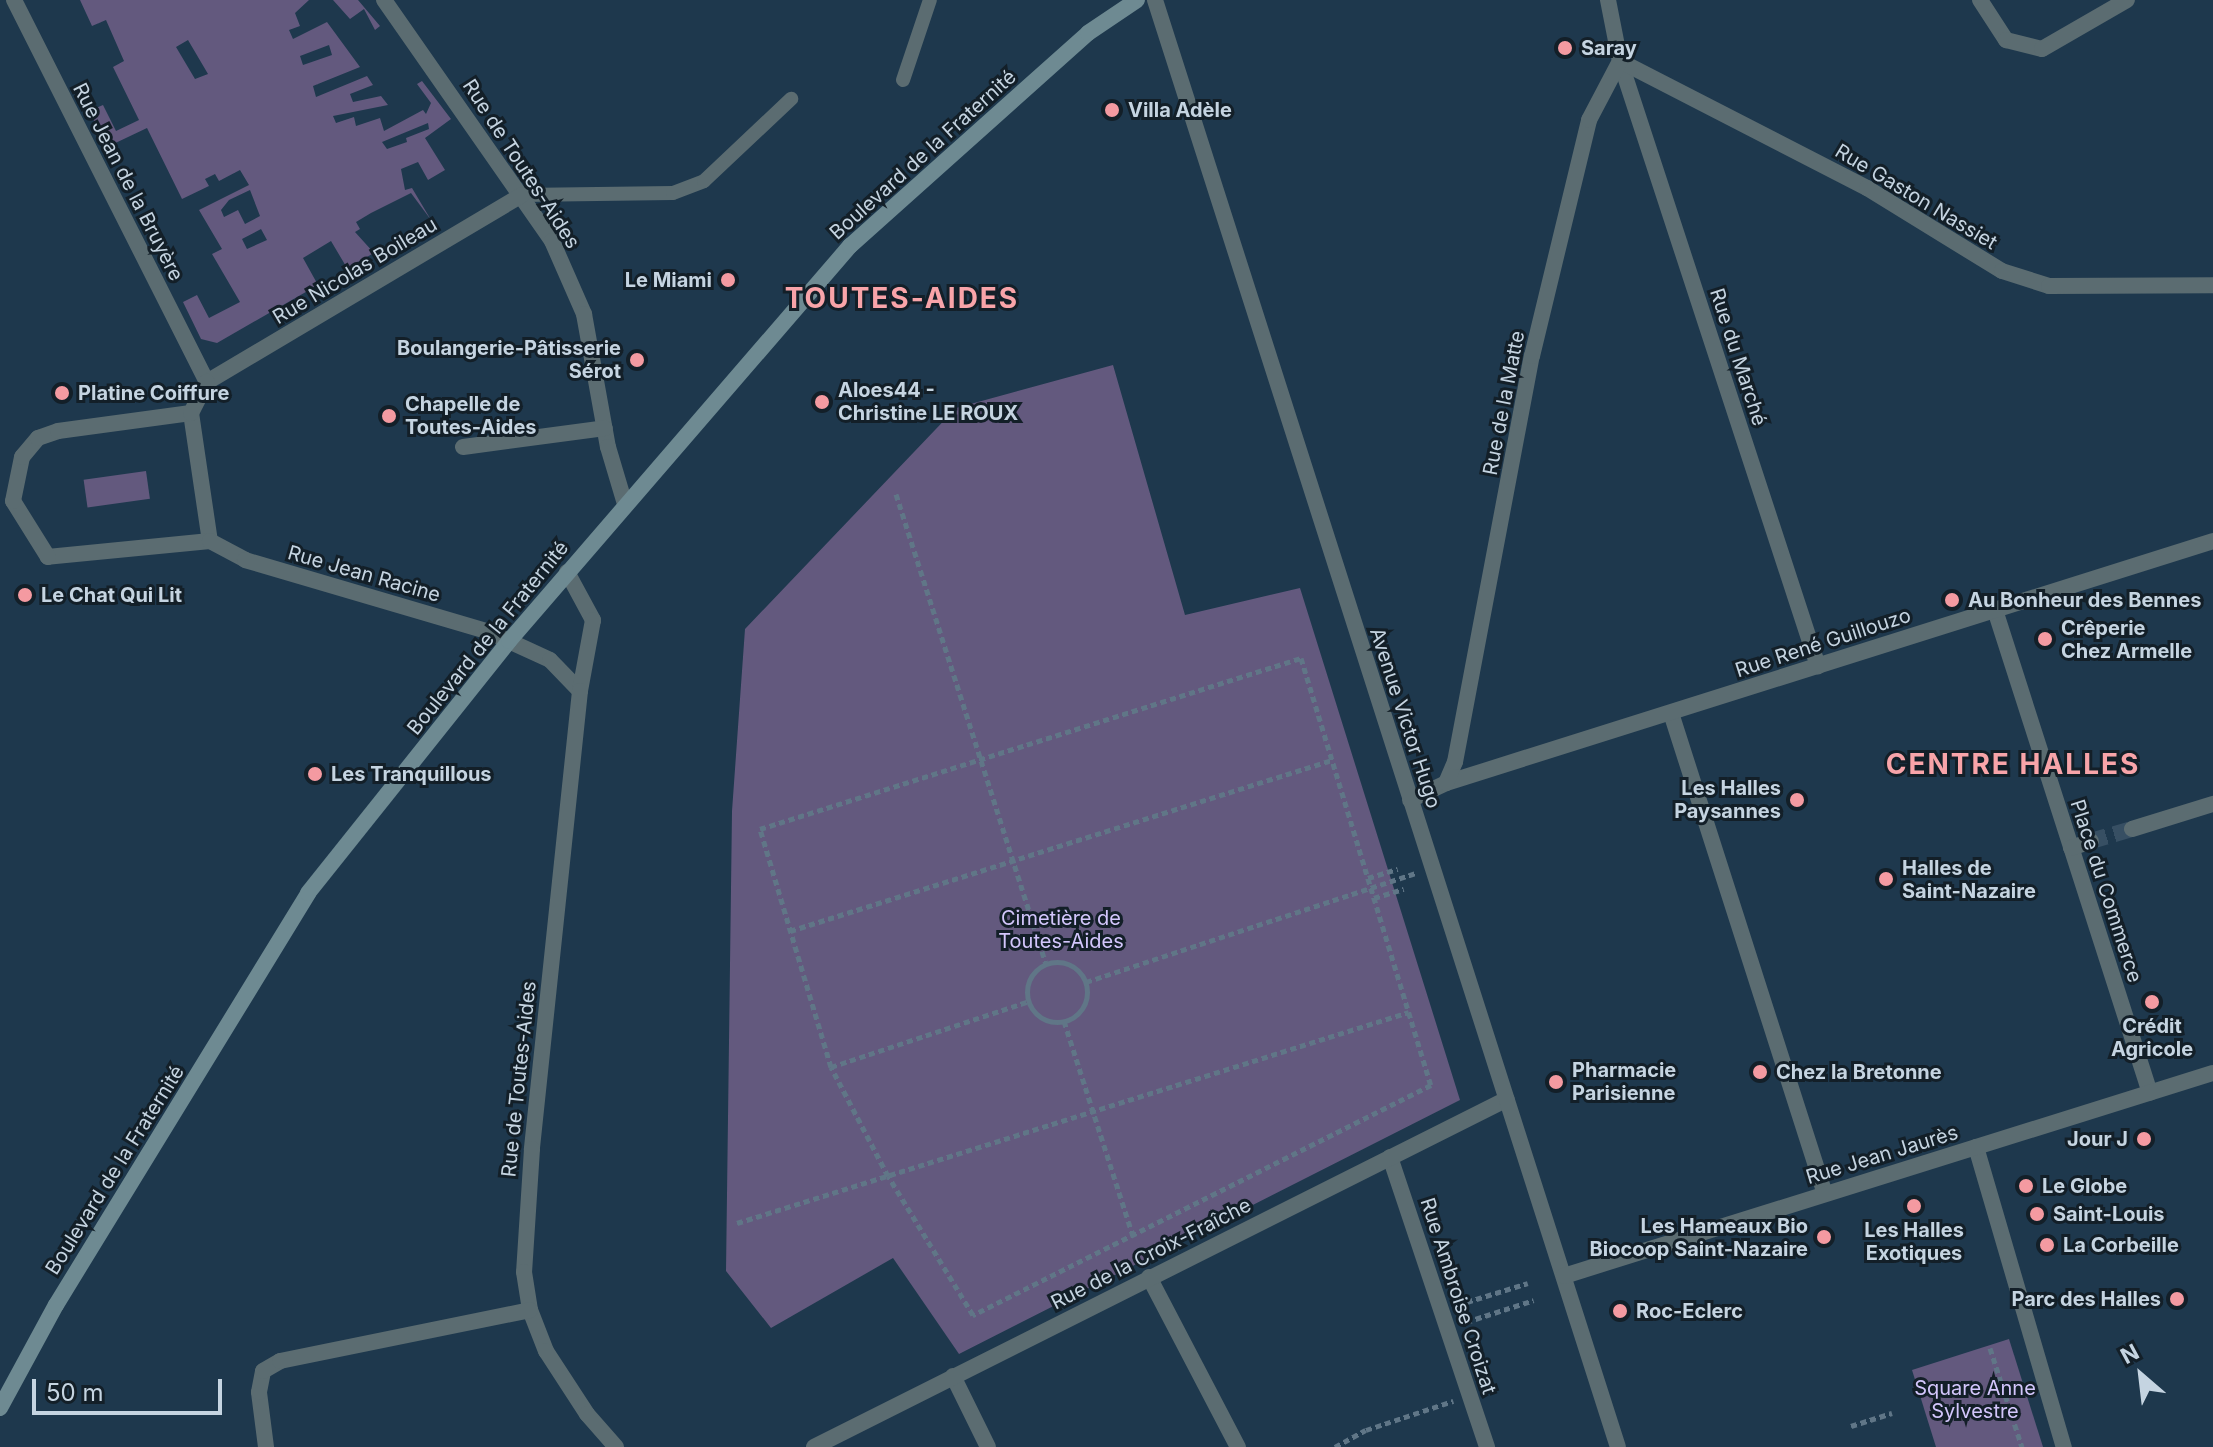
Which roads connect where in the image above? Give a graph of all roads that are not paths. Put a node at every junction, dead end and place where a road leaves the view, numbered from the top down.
1 (14, 0) edge
2 (384, 0) edge
3 (930, 0) edge
4 (1137, 0) edge
5 (1155, 0) edge
6 (1608, 0) edge
7 (1980, 0) edge
8 (2127, 0) edge
9 (1620, 61) junction
10 (903, 80) dead end
11 (791, 99) dead end
12 (522, 195) junction
13 (2213, 285) edge
14 (207, 382) junction
15 (191, 413) junction
16 (605, 428) junction
17 (463, 447) dead end
18 (6, 502) edge
19 (625, 504) junction
20 (210, 541) junction
21 (2213, 541) edge
22 (567, 572) junction
23 (1995, 610) junction
24 (509, 641) junction
25 (1818, 666) junction
26 (580, 691) junction
27 (1671, 713) junction
28 (1446, 783) junction
29 (1410, 800) junction
30 (2213, 804) edge
31 (2132, 829) tunnel mouth
32 (2091, 841) tunnel mouth
33 (2071, 848) junction
34 (2213, 1073) edge
35 (2150, 1093) junction
36 (1507, 1099) junction
37 (1976, 1147) junction
38 (1390, 1157) junction
39 (1825, 1194) junction
40 (1564, 1276) junction
41 (1149, 1277) junction
42 (530, 1310) junction
43 (953, 1376) junction
44 (0, 1408) edge
45 (266, 1447) edge
46 (616, 1447) edge
47 (814, 1447) edge
48 (988, 1447) edge
49 (1238, 1447) edge
50 (1487, 1447) edge
51 (1618, 1447) edge
52 (2064, 1447) edge

1 - 14 street, Rue Jean de la Bruyère
2 - 12 street, Rue de Toutes-Aides
3 - 10 lane
4 - 19 main road, Boulevard de la Fraternité
5 - 29 street, Avenue Victor Hugo
6 - 9 street
7 - 8 street
9 - 13 street, Rue Gaston Nassiet
9 - 25 street, Rue du Marché
9 - 28 street, Rue de la Matte
11 - 12 lane
12 - 14 street, Rue Nicolas Boileau
12 - 16 street, Rue de Toutes-Aides
14 - 15 street
15 - 18 street
15 - 20 street
16 - 17 street
16 - 19 street, Rue de Toutes-Aides
18 - 20 street
19 - 22 main road, Boulevard de la Fraternité
20 - 24 street, Rue Jean Racine
21 - 23 street, Rue René Guillouzo
22 - 24 main road, Boulevard de la Fraternité
22 - 26 street, Rue de Toutes-Aides
23 - 25 street, Rue René Guillouzo
23 - 33 street, Place du Commerce
24 - 26 street
24 - 44 main road, Boulevard de la Fraternité
25 - 27 street, Rue René Guillouzo
26 - 42 street, Rue de Toutes-Aides
27 - 28 street, Rue René Guillouzo
27 - 39 street
28 - 29 street
29 - 36 street, Avenue Victor Hugo
30 - 31 street
32 - 33 street
33 - 35 street, Place du Commerce
34 - 35 street, Rue Jean Jaurès
35 - 37 street, Rue Jean Jaurès
36 - 38 street, Rue de la Croix-Fraîche
36 - 40 street, Avenue Victor Hugo
37 - 39 street, Rue Jean Jaurès
37 - 52 street
38 - 41 street, Rue de la Croix-Fraîche
38 - 50 street, Rue Ambroise Croizat
39 - 40 street, Rue Jean Jaurès
40 - 51 street, Avenue Victor Hugo
41 - 43 street, Rue de la Croix-Fraîche
41 - 49 street
42 - 45 street
42 - 46 street, Rue de Toutes-Aides
43 - 47 street, Rue de la Croix-Fraîche
43 - 48 street

